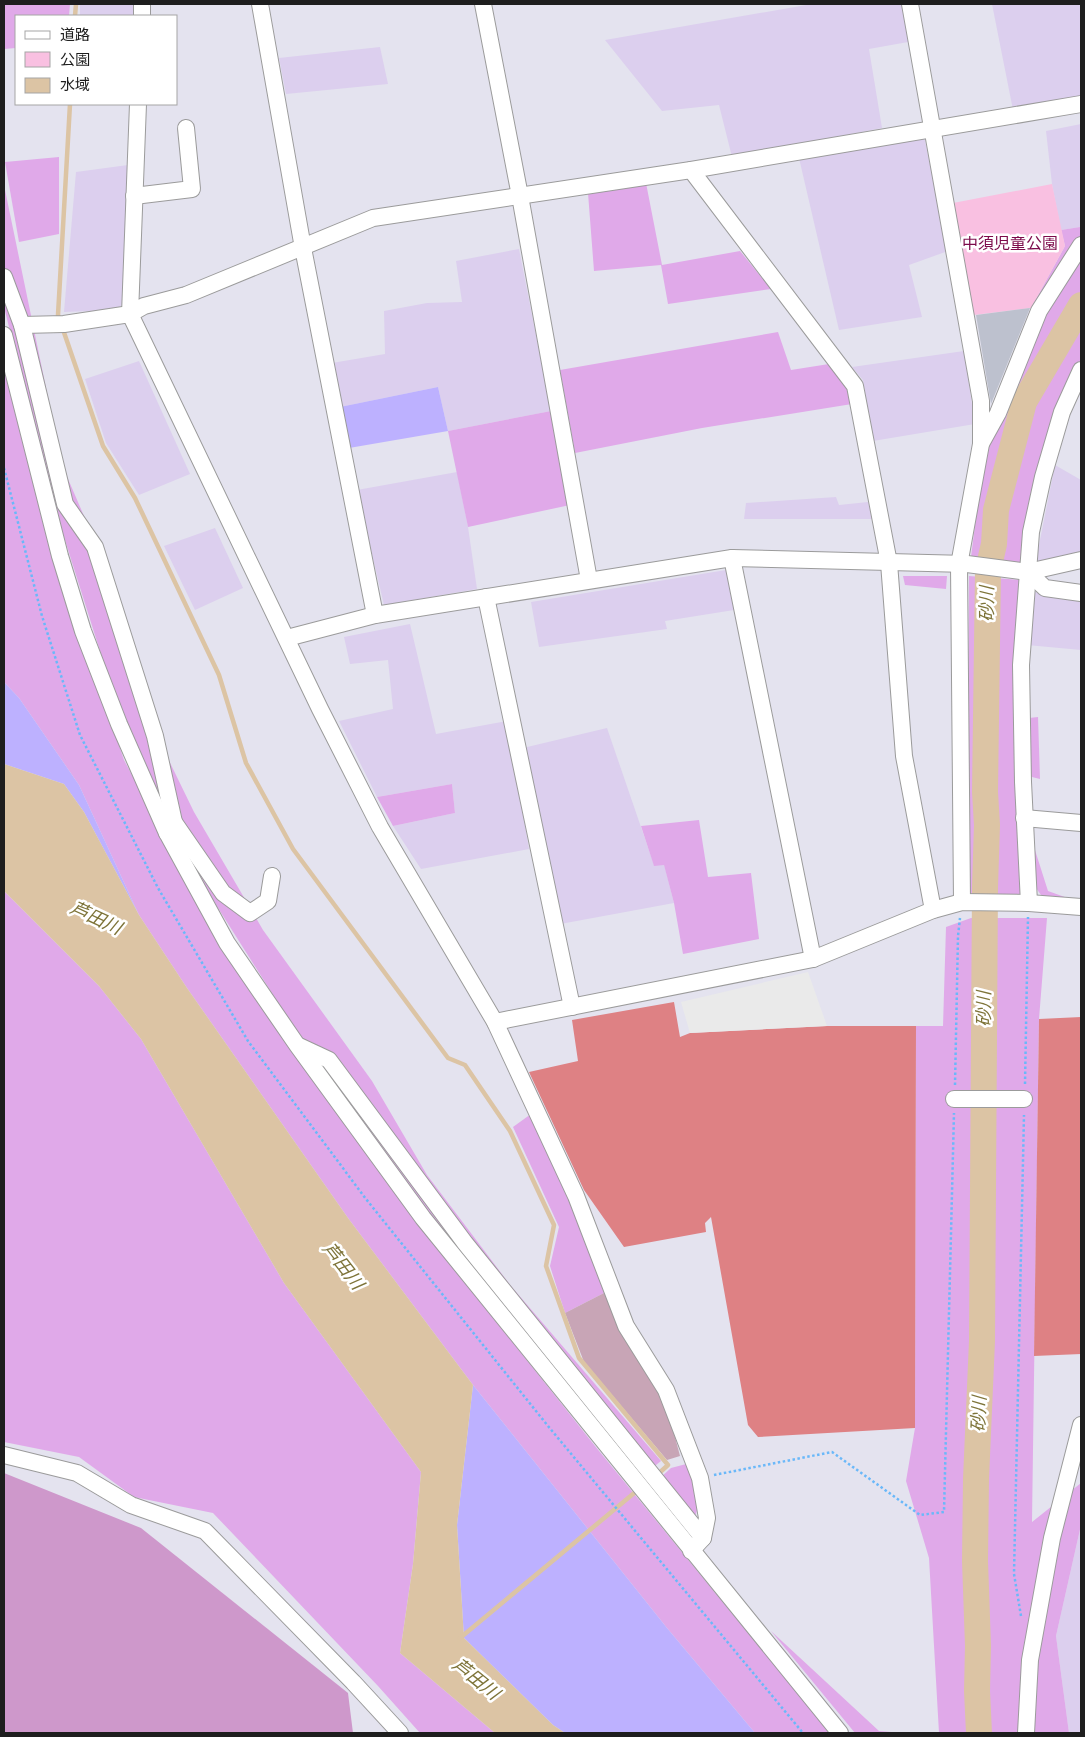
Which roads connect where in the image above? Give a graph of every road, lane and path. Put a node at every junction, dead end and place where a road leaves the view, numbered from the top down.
1 (260, 4) edge
2 (483, 4) edge
3 (910, 4) edge
4 (1081, 104) edge
5 (138, 105) edge
6 (186, 128) dead end
7 (932, 128) junction
8 (691, 170) junction
9 (134, 196) junction
10 (520, 196) junction
11 (1081, 245) edge
12 (303, 248) junction
13 (4, 277) edge
14 (130, 314) junction
15 (22, 325) junction
16 (4, 335) edge
17 (1081, 370) edge
18 (981, 444) junction
19 (732, 558) junction
20 (1081, 560) edge
21 (889, 563) junction
22 (963, 565) junction
23 (1028, 572) junction
24 (589, 580) junction
25 (1081, 593) edge
26 (486, 597) junction
27 (374, 615) junction
28 (287, 638) junction
29 (1024, 818) junction
30 (1081, 823) edge
31 (171, 827) junction
32 (272, 876) dead end
33 (962, 902) junction
34 (1029, 903) junction
35 (1081, 907) edge
36 (932, 910) junction
37 (813, 959) junction
38 (572, 1007) junction
39 (495, 1022) junction
40 (297, 1045) junction
41 (954, 1099) junction
42 (1024, 1099) junction
43 (1081, 1425) edge
44 (4, 1455) edge
45 (700, 1478) junction
46 (703, 1538) junction
47 (692, 1551) junction
48 (1014, 1574) dead end
49 (400, 1733) edge
50 (840, 1733) edge
51 (1026, 1733) edge

1 - 12 street
2 - 10 street
3 - 7 street
4 - 7 street
5 - 9 street
6 - 9 street
7 - 8 street
7 - 18 street
8 - 10 street
8 - 21 street
9 - 14 street
10 - 12 street
10 - 24 street
11 - 18 street
12 - 14 street
12 - 27 street
13 - 15 street
14 - 15 street
14 - 28 street
15 - 31 street
16 - 31 street
17 - 23 street
18 - 22 street
19 - 21 street
19 - 24 street
19 - 37 street
20 - 23 street
21 - 22 street
21 - 36 street
22 - 23 street
22 - 33 street
23 - 25 street
23 - 29 street
24 - 26 street
26 - 27 street
26 - 38 street
27 - 28 street
28 - 39 street
29 - 30 street
29 - 34 street
31 - 32 street
31 - 40 street
33 - 34 street
33 - 36 street
33 - 41 path
34 - 35 street
34 - 42 path
36 - 37 street
37 - 38 street
38 - 39 street
39 - 45 street
40 - 46 street
40 - 47 street
41 - 42 street
41 - 45 path
42 - 48 path
43 - 51 street
44 - 49 street
45 - 46 street
46 - 47 street
47 - 50 street

